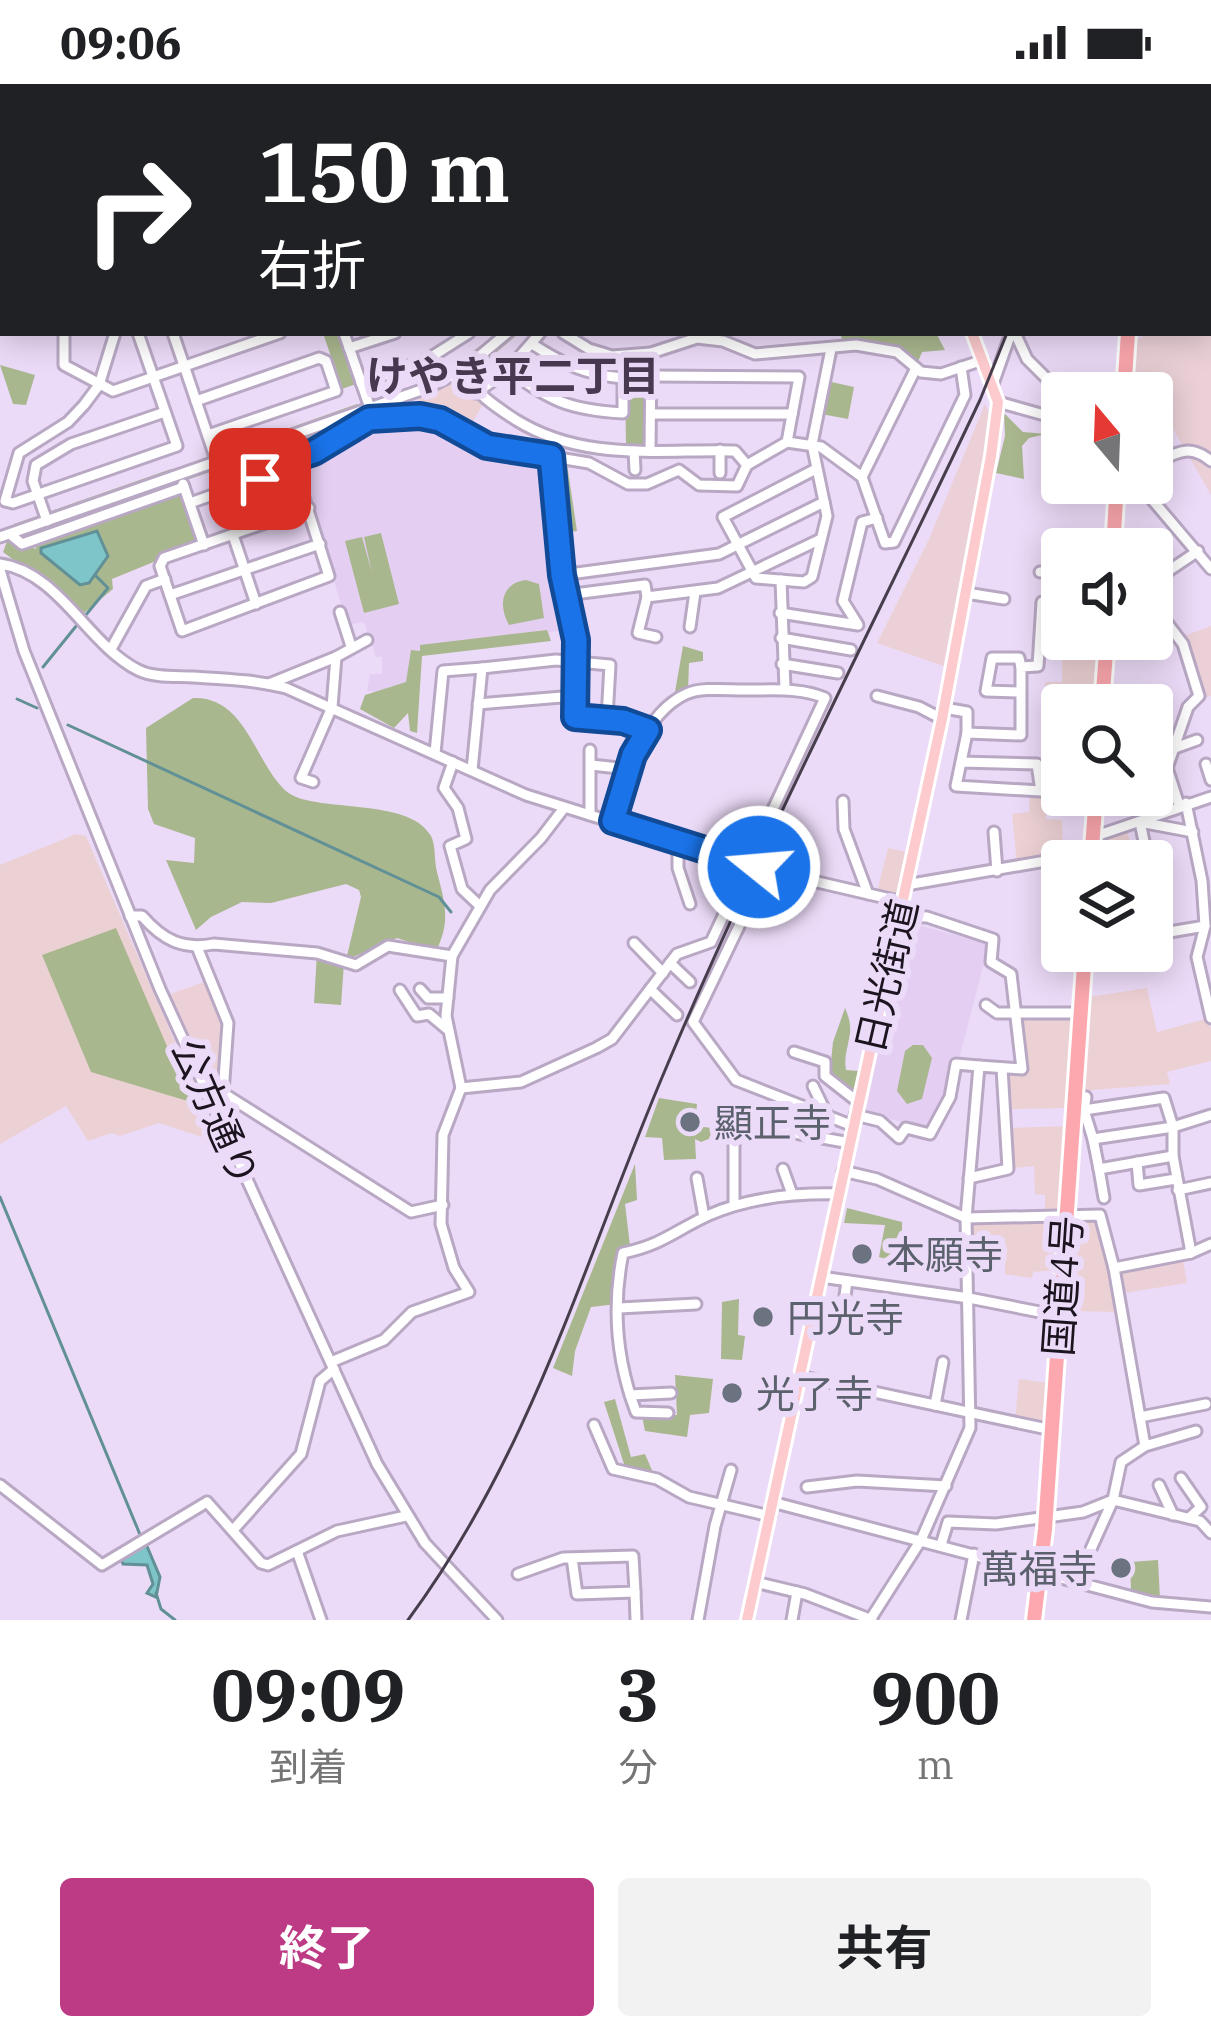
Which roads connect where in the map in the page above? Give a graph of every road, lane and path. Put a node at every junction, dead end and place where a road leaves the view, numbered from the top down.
1 (64, 336) edge
2 (115, 336) edge
3 (139, 336) edge
4 (173, 336) edge
5 (271, 336) edge
6 (345, 336) edge
7 (386, 336) edge
8 (465, 336) edge
9 (503, 336) edge
10 (538, 336) edge
11 (568, 336) edge
12 (796, 336) edge
13 (973, 336) edge
14 (1012, 336) edge
15 (1015, 336) edge
16 (1128, 336) edge
17 (724, 337) edge
18 (532, 344) junction
19 (349, 348) junction
20 (794, 350) junction
21 (831, 350) junction
22 (651, 353) junction
23 (983, 360) junction
24 (184, 366) junction
25 (961, 367) junction
26 (916, 368) junction
27 (463, 370) junction
28 (508, 370) junction
29 (1041, 372) edge
30 (1125, 372) edge
31 (651, 376) junction
32 (153, 377) junction
33 (361, 383) junction
34 (993, 384) junction
35 (99, 385) junction
36 (476, 394) junction
37 (196, 401) junction
38 (998, 402) junction
39 (370, 408) junction
40 (165, 412) junction
41 (651, 413) junction
42 (792, 414) junction
43 (1041, 414) edge
44 (208, 435) junction
45 (285, 438) junction
46 (556, 441) junction
47 (787, 442) junction
48 (812, 444) junction
49 (720, 450) junction
50 (650, 451) junction
51 (634, 452) junction
52 (1173, 454) edge
53 (551, 456) junction
54 (216, 460) junction
55 (1211, 461) edge
56 (293, 462) junction
57 (747, 466) junction
58 (634, 470) dead end
59 (817, 470) junction
60 (179, 473) junction
61 (720, 473) dead end
62 (862, 477) junction
63 (184, 488) junction
64 (38, 494) junction
65 (824, 502) junction
66 (190, 503) junction
67 (1157, 504) edge
68 (309, 508) junction
69 (877, 518) junction
70 (47, 521) junction
71 (5, 535) edge
72 (233, 535) junction
73 (820, 539) junction
74 (320, 544) junction
75 (204, 545) junction
76 (738, 545) junction
77 (1198, 551) junction
78 (1173, 568) edge
79 (0, 569) edge
80 (1211, 569) edge
81 (244, 570) junction
82 (751, 574) junction
83 (562, 575) junction
84 (165, 579) junction
85 (781, 580) junction
86 (695, 592) junction
87 (966, 593) junction
88 (170, 595) junction
89 (566, 595) junction
90 (647, 597) junction
91 (1004, 599) dead end
92 (256, 604) junction
93 (340, 612) dead end
94 (780, 613) junction
95 (1041, 618) edge
96 (690, 627) dead end
97 (1173, 630) edge
98 (656, 637) dead end
99 (781, 638) junction
100 (367, 640) dead end
101 (351, 646) junction
102 (111, 649) junction
103 (850, 650) dead end
104 (336, 657) junction
105 (576, 663) junction
106 (782, 664) junction
107 (1021, 667) junction
108 (482, 668) junction
109 (838, 673) dead end
110 (269, 684) junction
111 (784, 689) junction
112 (1020, 692) junction
113 (574, 696) junction
114 (877, 696) dead end
115 (478, 704) junction
116 (332, 707) junction
117 (943, 713) junction
118 (607, 718) junction
119 (648, 730) junction
120 (968, 734) junction
121 (1197, 740) dead end
122 (1173, 746) edge
123 (1173, 749) edge
124 (590, 750) dead end
125 (435, 753) junction
126 (453, 762) junction
127 (961, 762) junction
128 (1206, 764) dead end
129 (591, 765) junction
130 (472, 770) junction
131 (628, 770) junction
132 (1211, 780) edge
133 (314, 782) dead end
134 (1173, 782) edge
135 (1210, 797) edge
136 (843, 801) dead end
137 (1182, 804) junction
138 (564, 808) junction
139 (1211, 810) edge
140 (590, 815) junction
141 (613, 821) junction
142 (1140, 822) junction
143 (994, 832) dead end
144 (1193, 832) junction
145 (1109, 840) edge
146 (1144, 840) edge
147 (678, 842) junction
148 (1041, 861) edge
149 (748, 863) junction
150 (766, 870) junction
151 (997, 871) junction
152 (906, 885) junction
153 (868, 894) junction
154 (903, 902) junction
155 (690, 904) dead end
156 (1208, 905) edge
157 (480, 906) junction
158 (130, 916) junction
159 (899, 916) junction
160 (1205, 926) junction
161 (1173, 931) edge
162 (634, 943) dead end
163 (197, 947) junction
164 (1211, 954) edge
165 (452, 956) junction
166 (1197, 957) junction
167 (670, 963) junction
168 (1084, 972) edge
169 (663, 973) junction
170 (1206, 976) edge
171 (690, 982) dead end
172 (419, 989) dead end
173 (650, 989) junction
174 (400, 990) dead end
175 (448, 998) junction
176 (986, 1005) dead end
177 (1081, 1013) junction
178 (1015, 1014) junction
179 (677, 1015) dead end
180 (1211, 1018) edge
181 (448, 1031) junction
182 (794, 1052) dead end
183 (979, 1066) junction
184 (1002, 1067) junction
185 (814, 1086) dead end
186 (461, 1088) junction
187 (223, 1093) junction
188 (1075, 1094) junction
189 (210, 1099) junction
190 (858, 1102) junction
191 (1084, 1110) junction
192 (1211, 1115) edge
193 (829, 1118) junction
194 (854, 1121) junction
195 (1173, 1127) junction
196 (1093, 1139) junction
197 (850, 1143) junction
198 (1172, 1156) junction
199 (1136, 1162) junction
200 (783, 1169) dead end
201 (1099, 1169) junction
202 (843, 1172) junction
203 (697, 1178) dead end
204 (969, 1178) junction
205 (1211, 1183) edge
206 (1177, 1184) junction
207 (792, 1194) junction
208 (839, 1194) junction
209 (1104, 1198) dead end
210 (443, 1205) junction
211 (734, 1205) junction
212 (1067, 1215) junction
213 (704, 1217) junction
214 (966, 1218) junction
215 (1211, 1244) edge
216 (1191, 1253) junction
217 (1114, 1268) junction
218 (821, 1277) junction
219 (848, 1281) junction
220 (968, 1298) junction
221 (696, 1304) dead end
222 (619, 1308) junction
223 (1060, 1316) junction
224 (842, 1318) dead end
225 (943, 1362) dead end
226 (333, 1365) junction
227 (800, 1376) junction
228 (670, 1393) dead end
229 (630, 1395) junction
230 (1206, 1405) dead end
231 (935, 1406) junction
232 (969, 1412) junction
233 (668, 1413) dead end
234 (1140, 1417) junction
235 (594, 1425) dead end
236 (1052, 1430) junction
237 (1196, 1431) dead end
238 (1145, 1446) junction
239 (731, 1470) dead end
240 (1181, 1478) dead end
241 (0, 1485) edge
242 (1159, 1485) dead end
243 (946, 1486) junction
244 (807, 1487) dead end
245 (1113, 1500) junction
246 (772, 1502) junction
247 (721, 1504) junction
248 (1173, 1515) junction
249 (406, 1516) junction
250 (770, 1516) junction
251 (1046, 1517) junction
252 (1189, 1519) junction
253 (234, 1529) junction
254 (1211, 1533) edge
255 (921, 1540) junction
256 (941, 1545) junction
257 (297, 1551) junction
258 (974, 1554) junction
259 (572, 1558) junction
260 (1041, 1573) junction
261 (518, 1574) dead end
262 (755, 1582) junction
263 (1076, 1582) junction
264 (635, 1592) junction
265 (797, 1592) junction
266 (1211, 1607) edge
267 (321, 1620) edge
268 (496, 1620) edge
269 (636, 1620) edge
270 (698, 1620) edge
271 (747, 1620) edge
272 (792, 1620) edge
273 (871, 1620) edge
274 (961, 1620) edge
275 (1034, 1620) edge

1 - 35 street
2 - 35 street
3 - 32 street
4 - 24 street
5 - 24 street
6 - 19 street
7 - 19 street
8 - 33 street
9 - 27 street
10 - 18 street
11 - 22 street
12 - 20 street
13 - 23 main road, 日光街道
14 - 34 street
15 - 29 street
16 - 30 highway
17 - 20 street
17 - 22 street
18 - 28 street
18 - 28 street
19 - 33 street
20 - 21 street
21 - 26 street
21 - 48 street
22 - 31 street
23 - 25 street
23 - 34 main road, 日光街道
24 - 32 street
24 - 37 street
25 - 26 street
25 - 69 street
26 - 62 street
27 - 36 street
27 - 39 street
28 - 36 street
31 - 41 street
31 - 42 street
32 - 35 street
32 - 40 street
33 - 39 street
34 - 38 main road, 日光街道
35 - 64 street
36 - 46 street
37 - 44 street
37 - 44 street
38 - 43 street
38 - 87 main road, 日光街道
39 - 45 street
40 - 64 street
40 - 64 street
41 - 42 street
41 - 50 street
42 - 47 street
44 - 54 street
45 - 54 street
45 - 56 street
46 - 51 street
46 - 53 street
47 - 48 street
47 - 57 street
48 - 59 street
48 - 62 street
49 - 50 street
49 - 57 street
49 - 61 street
50 - 51 street
51 - 58 street
52 - 55 street
53 - 56 street
53 - 57 street
53 - 83 street
54 - 60 street
56 - 66 street
56 - 68 street
59 - 65 street
59 - 76 street
60 - 63 street
60 - 70 street
62 - 69 street
63 - 66 street
63 - 71 street
64 - 70 street
65 - 73 street
65 - 76 street
66 - 75 street
67 - 77 street
68 - 72 street
68 - 74 street
69 - 94 street
70 - 71 street
72 - 75 street
72 - 81 street
73 - 82 street
73 - 85 street
74 - 81 street
74 - 92 street
75 - 84 street
76 - 82 street
76 - 83 street
77 - 78 street
77 - 80 street
79 - 102 street
79 - 158 street, 公方通り
81 - 88 street
81 - 92 street
82 - 85 street
82 - 86 street
83 - 89 street
84 - 88 street
84 - 102 street
85 - 94 street
86 - 90 street
86 - 96 street
87 - 91 street
87 - 117 main road, 日光街道
88 - 92 street
89 - 90 street
89 - 105 street
90 - 98 street
93 - 101 street
94 - 99 street
95 - 107 street
97 - 122 street
99 - 103 street
99 - 106 street
100 - 101 street
101 - 104 street
102 - 110 street
104 - 110 street
104 - 116 street
105 - 108 street
105 - 113 street
105 - 118 street
106 - 109 street
106 - 111 street
107 - 112 street
107 - 112 street
108 - 115 street
108 - 125 street
110 - 116 street
111 - 119 street
111 - 149 street
112 - 120 street
113 - 115 street
113 - 118 street
114 - 117 street
115 - 130 street
116 - 125 street
116 - 133 street
117 - 120 street
117 - 152 main road, 日光街道
118 - 119 street
119 - 131 street
120 - 127 street
121 - 123 street
124 - 129 street
125 - 126 street
126 - 130 street
126 - 157 street
127 - 127 street
128 - 132 street
129 - 131 street
129 - 140 street
130 - 138 street
131 - 141 street
134 - 137 street
135 - 137 street
135 - 139 street
136 - 153 street
137 - 142 street
137 - 144 street
138 - 140 street
138 - 157 street
140 - 141 street
141 - 147 street
142 - 144 street
142 - 145 street
142 - 146 street
143 - 151 street
144 - 156 street
147 - 149 street
147 - 155 street
148 - 151 street
149 - 150 street
149 - 167 street
150 - 153 street
150 - 193 street
151 - 152 street
152 - 154 main road, 日光街道
153 - 154 street
154 - 159 main road, 日光街道
156 - 160 street
157 - 165 street
158 - 163 street
158 - 189 street, 公方通り
159 - 178 street
159 - 190 main road, 日光街道
160 - 161 street
160 - 166 street
162 - 169 street
163 - 165 street
163 - 187 street
164 - 166 street
165 - 175 street
166 - 170 street
167 - 169 street
167 - 171 street
168 - 177 highway, 国道4号
169 - 173 street
170 - 180 street
172 - 175 street
173 - 179 street
173 - 186 street
174 - 181 street
175 - 181 street
176 - 178 street
177 - 178 street
177 - 188 highway, 国道4号
178 - 184 street
181 - 186 street
182 - 190 street
183 - 184 street
183 - 194 street
183 - 204 street
184 - 204 street
185 - 193 street
186 - 210 street
187 - 189 street
187 - 210 street
188 - 191 street
188 - 212 highway, 国道4号
189 - 226 street, 公方通り
190 - 194 main road, 日光街道
191 - 195 street
191 - 196 street
192 - 195 street
193 - 194 street
194 - 197 main road, 日光街道
195 - 196 street
195 - 198 street
196 - 201 street
197 - 202 main road, 日光街道
197 - 211 street
198 - 199 street
198 - 206 street
199 - 201 street
199 - 206 street
200 - 207 street
201 - 209 street
202 - 208 main road, 日光街道
202 - 214 street
203 - 213 street
204 - 214 street
205 - 206 street
206 - 216 street
207 - 208 street
207 - 211 street
208 - 218 main road, 日光街道
210 - 226 street
211 - 213 street
212 - 214 street
212 - 217 street
212 - 223 highway, 国道4号
213 - 222 street
214 - 220 street
215 - 216 street
216 - 217 street
217 - 234 street
218 - 219 street
218 - 227 main road, 日光街道
219 - 220 street
219 - 224 street
220 - 223 street
220 - 232 street
221 - 222 street
222 - 229 street
223 - 236 highway, 国道4号
225 - 231 street
226 - 249 street, 公方通り
226 - 253 street
227 - 231 street
227 - 246 main road, 日光街道
228 - 229 street
229 - 233 street
230 - 234 street
231 - 232 street
232 - 236 street
232 - 243 street
234 - 238 street
235 - 247 street
236 - 251 highway, 国道4号
237 - 238 street
238 - 245 street
239 - 247 street
240 - 252 street
241 - 253 street
242 - 248 street
243 - 244 street
243 - 255 street
245 - 248 street
245 - 251 street
245 - 263 street
246 - 250 main road, 日光街道
246 - 255 street
247 - 250 street
247 - 270 street
248 - 252 street
249 - 257 street
249 - 268 street, 公方通り
250 - 262 main road, 日光街道
251 - 256 street
251 - 260 highway, 国道4号
252 - 254 street
253 - 257 street
255 - 256 street
255 - 273 street
256 - 258 street
257 - 267 street
258 - 260 street
258 - 274 street
259 - 261 street
259 - 264 street
259 - 264 street
260 - 263 street
260 - 275 highway, 国道4号
262 - 265 street
262 - 271 main road, 日光街道
263 - 266 street
264 - 269 street
265 - 272 street
265 - 273 street

